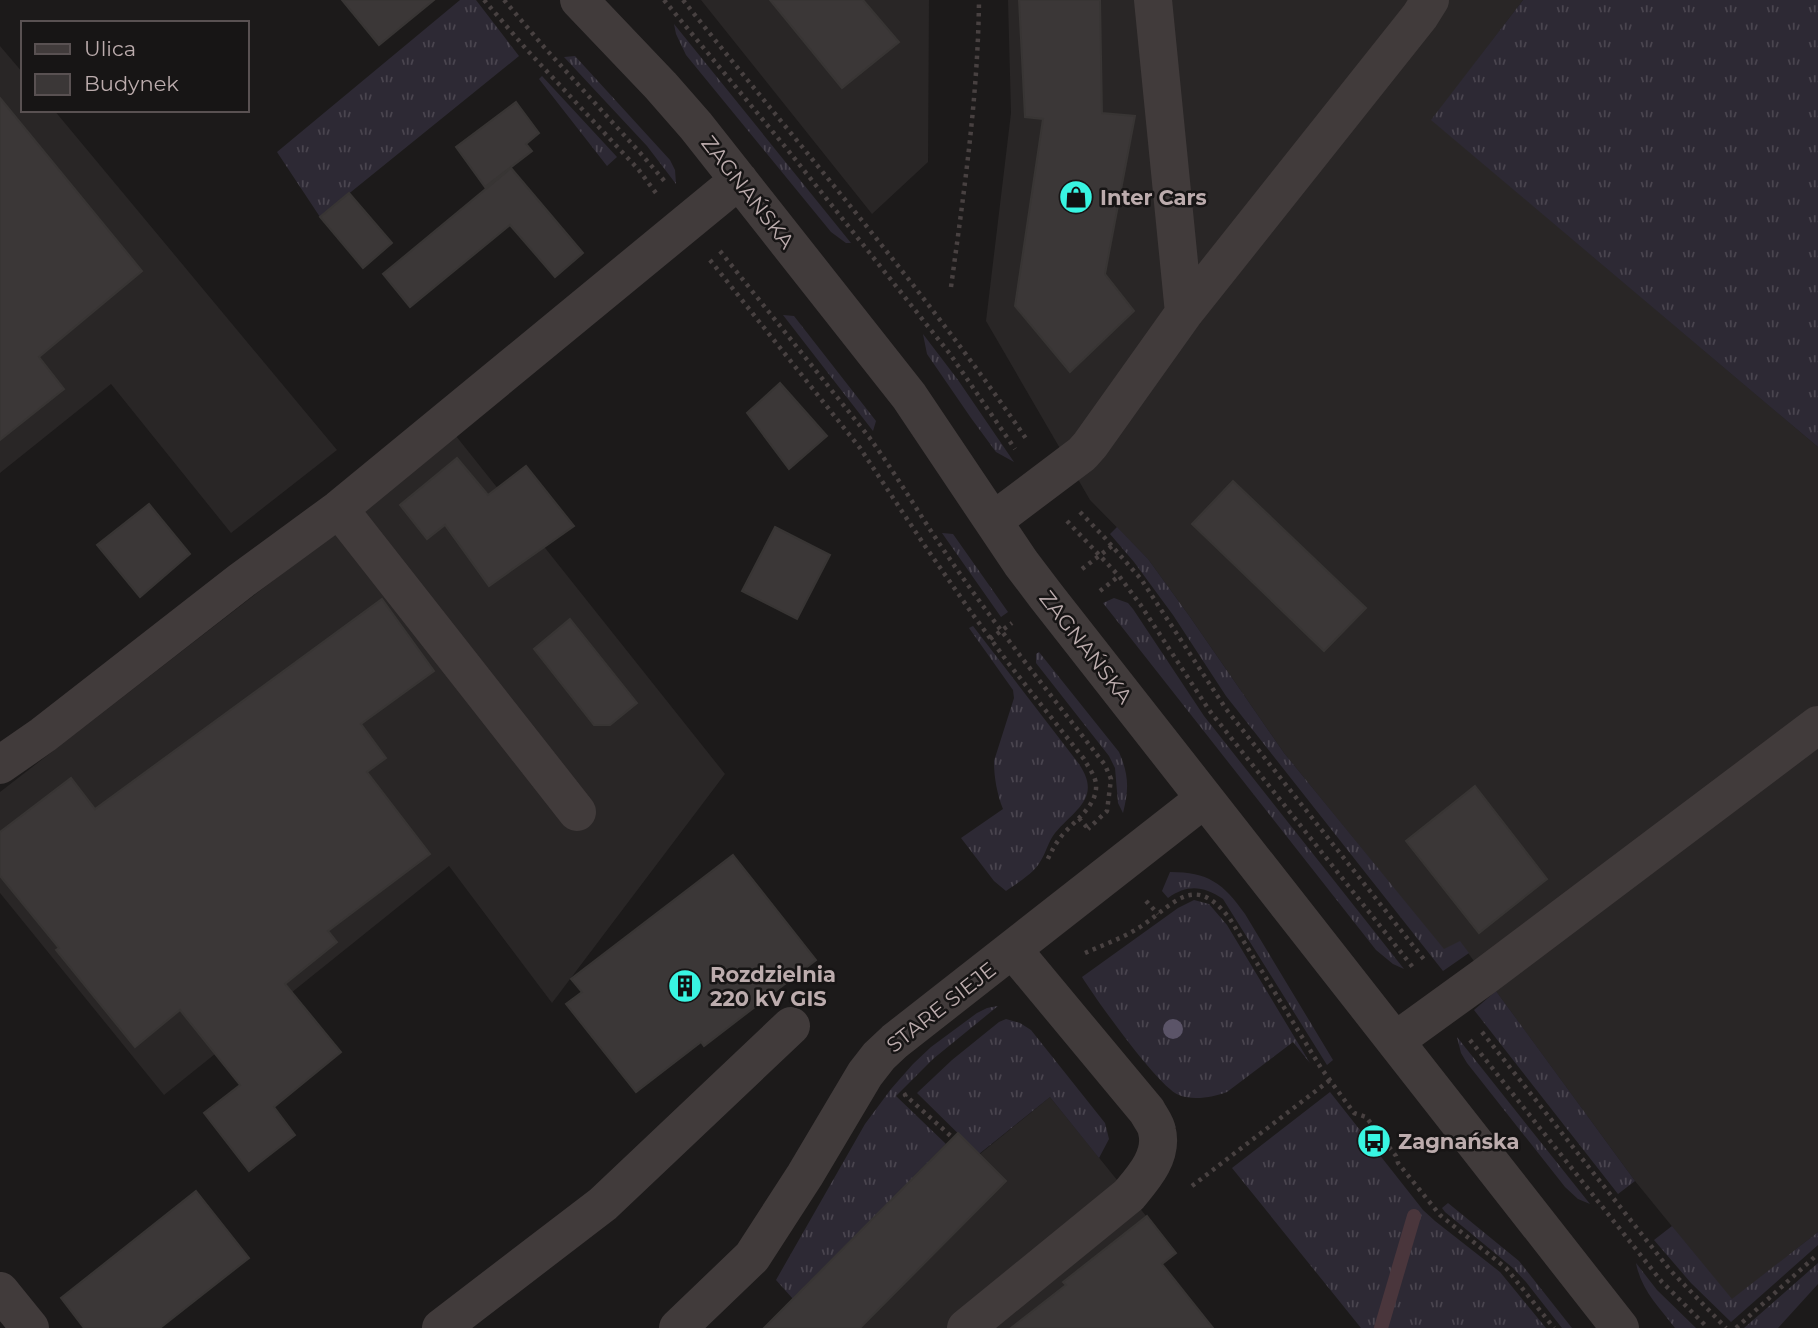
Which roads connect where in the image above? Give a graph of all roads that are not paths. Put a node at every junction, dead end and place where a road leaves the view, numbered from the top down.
1 (579, 0) edge
2 (1153, 0) edge
3 (1430, 0) edge
4 (739, 180) junction
5 (1184, 313) junction
6 (340, 509) junction
7 (993, 522) junction
8 (1818, 725) edge
9 (0, 765) edge
10 (1205, 799) junction
11 (577, 812) dead end
12 (1013, 950) junction
13 (791, 1026) dead end
14 (1395, 1041) junction
15 (0, 1291) edge
16 (30, 1328) edge
17 (441, 1328) edge
18 (678, 1328) edge
19 (966, 1328) edge
20 (1620, 1328) edge

1 - 4 street, ZAGNAŃSKA
2 - 5 street
3 - 5 street
4 - 6 street
4 - 7 street, ZAGNAŃSKA
5 - 7 street
6 - 9 street
6 - 11 street
7 - 10 street, ZAGNAŃSKA
8 - 14 street
10 - 12 street, STARE SIEJE
10 - 14 street, ZAGNAŃSKA
12 - 18 street, STARE SIEJE
12 - 19 street
13 - 17 street
14 - 20 street, ZAGNAŃSKA
15 - 16 street

